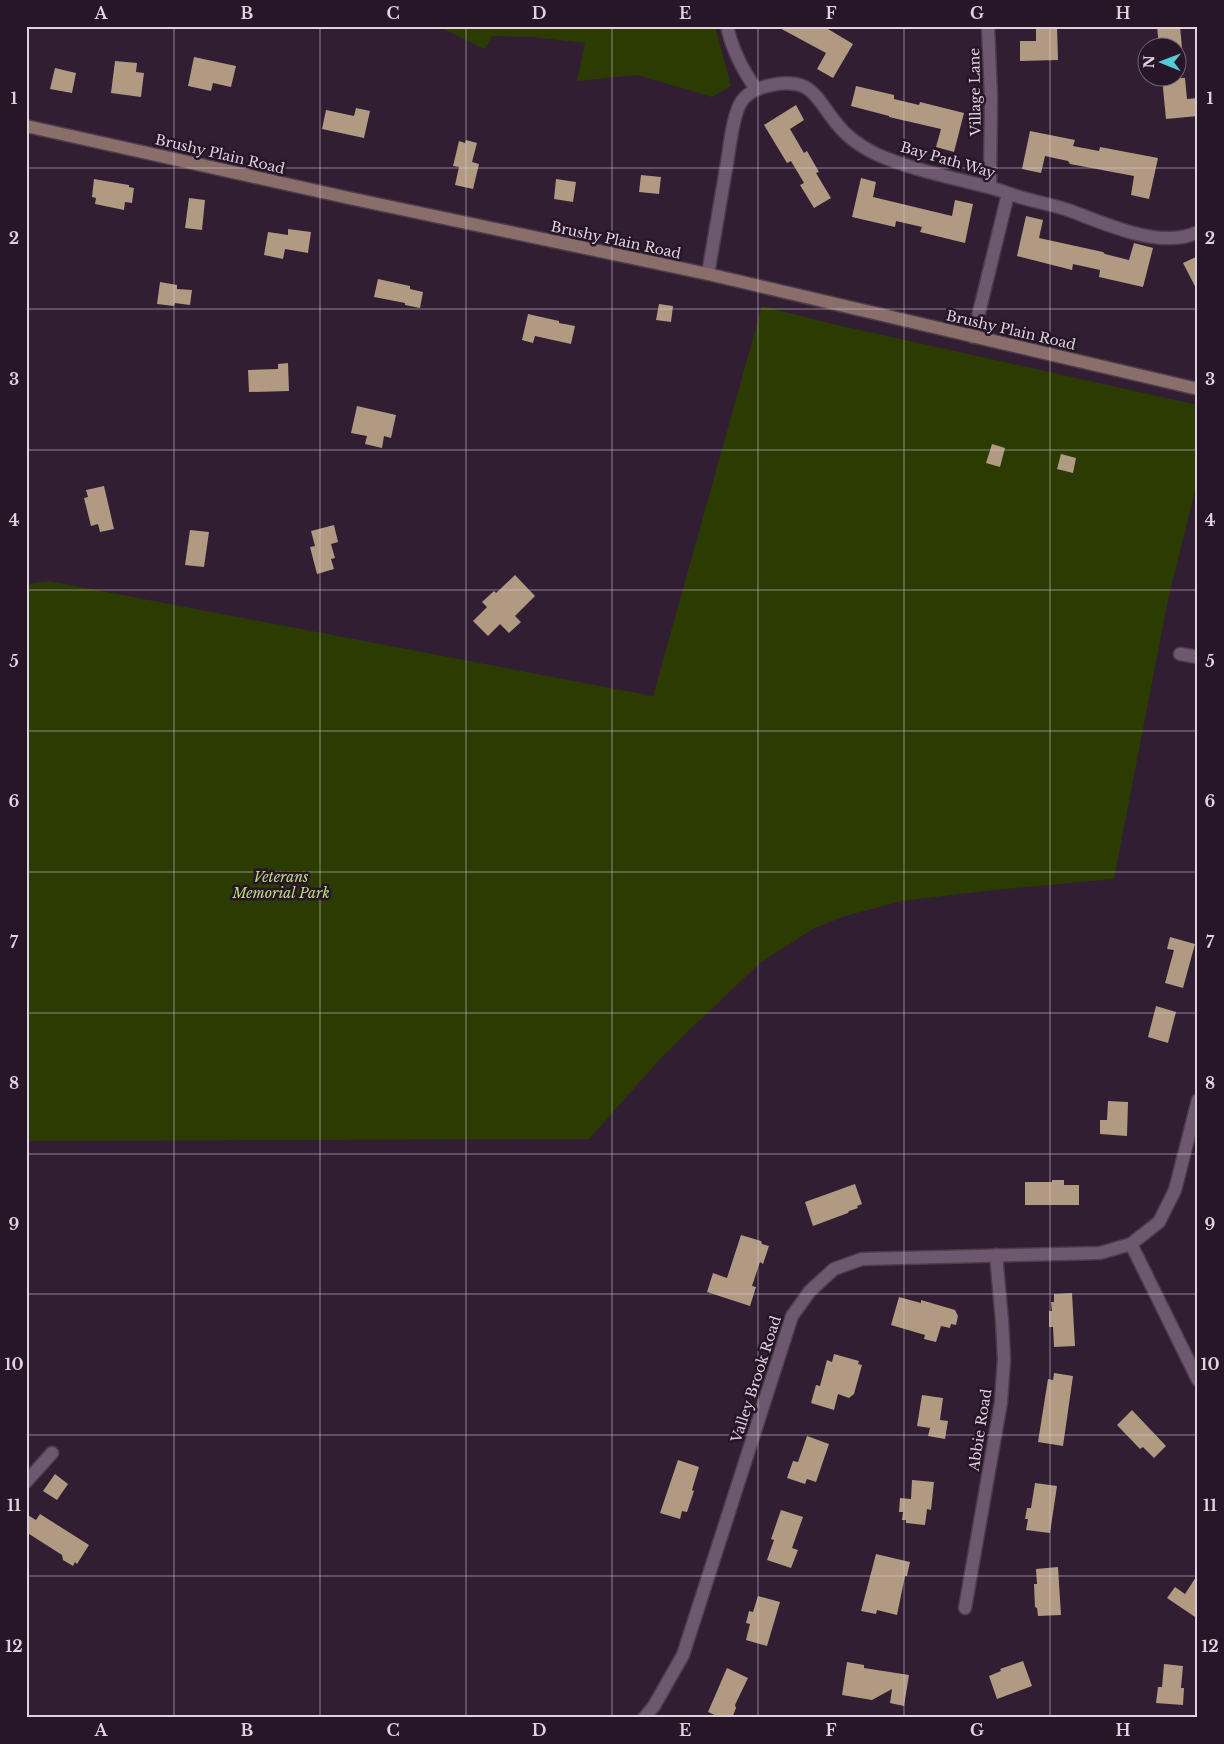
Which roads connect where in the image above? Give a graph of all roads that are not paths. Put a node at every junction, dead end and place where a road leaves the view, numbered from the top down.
1 (727, 26) edge
2 (988, 26) edge
3 (756, 89) junction
4 (26, 126) edge
5 (990, 188) junction
6 (1008, 194) junction
7 (1198, 232) edge
8 (708, 274) junction
9 (973, 337) junction
10 (1198, 389) edge
11 (1180, 654) dead end
12 (1198, 657) edge
13 (1198, 1100) edge
14 (1131, 1244) junction
15 (996, 1255) junction
16 (1198, 1380) edge
17 (52, 1453) dead end
18 (26, 1482) edge
19 (965, 1608) dead end
20 (644, 1718) edge

1 - 3 street
2 - 5 street, Village Lane
3 - 5 street, Bay Path Way
3 - 8 street
4 - 8 main road, Brushy Plain Road
5 - 6 street, Bay Path Way
6 - 7 street, Bay Path Way
6 - 9 street
8 - 9 main road, Brushy Plain Road
9 - 10 main road, Brushy Plain Road
11 - 12 street
13 - 14 street, Valley Brook Road
14 - 15 street, Valley Brook Road
14 - 16 street
15 - 19 street, Abbie Road
15 - 20 street, Valley Brook Road
17 - 18 street

